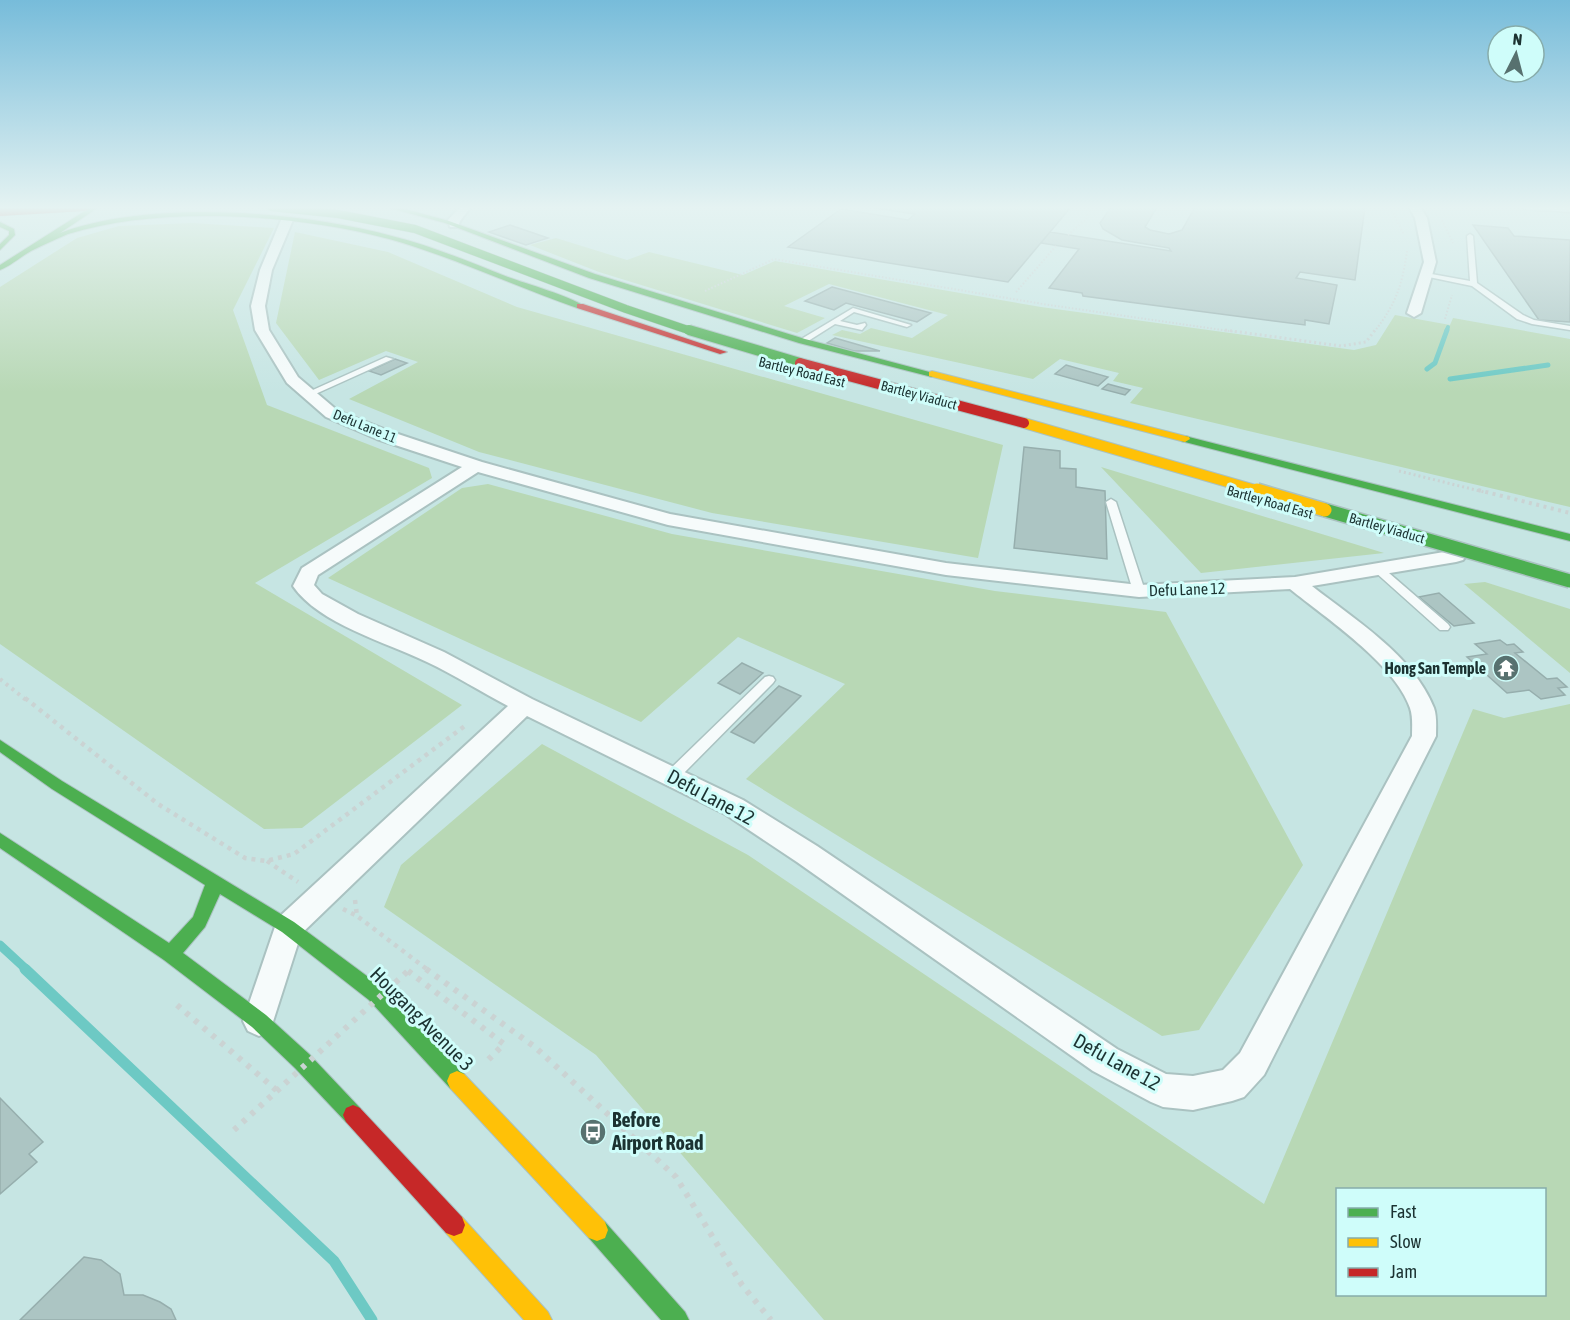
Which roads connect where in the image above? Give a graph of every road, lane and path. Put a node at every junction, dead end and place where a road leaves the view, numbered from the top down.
1 (267, 269) edge
2 (480, 269) edge
3 (518, 269) edge
4 (558, 269) edge
5 (572, 269) edge
6 (753, 269) edge
7 (831, 269) edge
8 (1036, 269) edge
9 (1405, 269) edge
10 (1428, 269) edge
11 (1473, 269) edge
12 (1426, 275) junction
13 (1474, 284) junction
14 (703, 292) dead end
15 (1016, 292) dead end
16 (662, 299) junction
17 (1414, 313) dead end
18 (614, 317) junction
19 (834, 322) junction
20 (862, 325) dead end
21 (907, 325) dead end
22 (1570, 328) edge
23 (802, 341) junction
24 (389, 359) dead end
25 (308, 394) junction
26 (1112, 421) junction
27 (1078, 447) junction
28 (1213, 461) dead end
29 (476, 466) junction
30 (1111, 502) dead end
31 (1570, 538) edge
32 (1418, 554) junction
33 (1456, 556) joint
34 (1378, 569) junction
35 (1570, 581) edge
36 (1295, 583) junction
37 (1570, 589) edge
38 (1139, 591) junction
39 (1444, 627) dead end
40 (0, 679) edge
41 (769, 680) dead end
42 (524, 705) junction
43 (468, 723) dead end
44 (0, 745) edge
45 (672, 776) junction
46 (0, 839) edge
47 (214, 882) junction
48 (359, 892) dead end
49 (288, 927) junction
50 (170, 954) junction
51 (171, 999) dead end
52 (259, 1021) junction
53 (504, 1044) dead end
54 (286, 1099) dead end
55 (234, 1130) dead end
56 (540, 1320) edge
57 (677, 1320) edge
58 (771, 1320) edge

1 - 25 street, Defu Lane 11
2 - 18 main road, Bartley Road East
3 - 35 main road, Bartley Viaduct, bridge
4 - 28 main road, Bartley Viaduct
5 - 16 main road, Bartley Road East
6 - 14 path
7 - 9 path
8 - 15 path
10 - 12 street
11 - 13 lane
12 - 13 lane
12 - 17 street
13 - 22 lane
16 - 18 main road
16 - 23 main road, Bartley Road East
18 - 27 main road, Bartley Road East
19 - 20 lane
19 - 21 lane
19 - 23 lane
23 - 26 main road, Bartley Road East
24 - 25 lane
25 - 29 street, Defu Lane 11
26 - 27 main road
26 - 31 main road, Bartley Road East
27 - 32 main road, Bartley Road East
29 - 38 street, Defu Lane 12
29 - 42 street, Defu Lane 12
30 - 38 lane
32 - 33 street, Defu Lane 12
32 - 34 street, Defu Lane 12
33 - 37 main road
34 - 36 street, Defu Lane 12
34 - 39 lane
36 - 38 street, Defu Lane 12
36 - 45 street, Defu Lane 12
40 - 43 path
41 - 45 lane
42 - 45 street, Defu Lane 12
42 - 49 street
44 - 47 main road, Hougang Avenue 3
46 - 50 main road
47 - 49 main road, Hougang Avenue 3
47 - 50 main road
48 - 58 path
49 - 52 street
49 - 57 main road, Hougang Avenue 3
50 - 52 main road
51 - 54 path
52 - 56 main road
53 - 55 path, bridge

